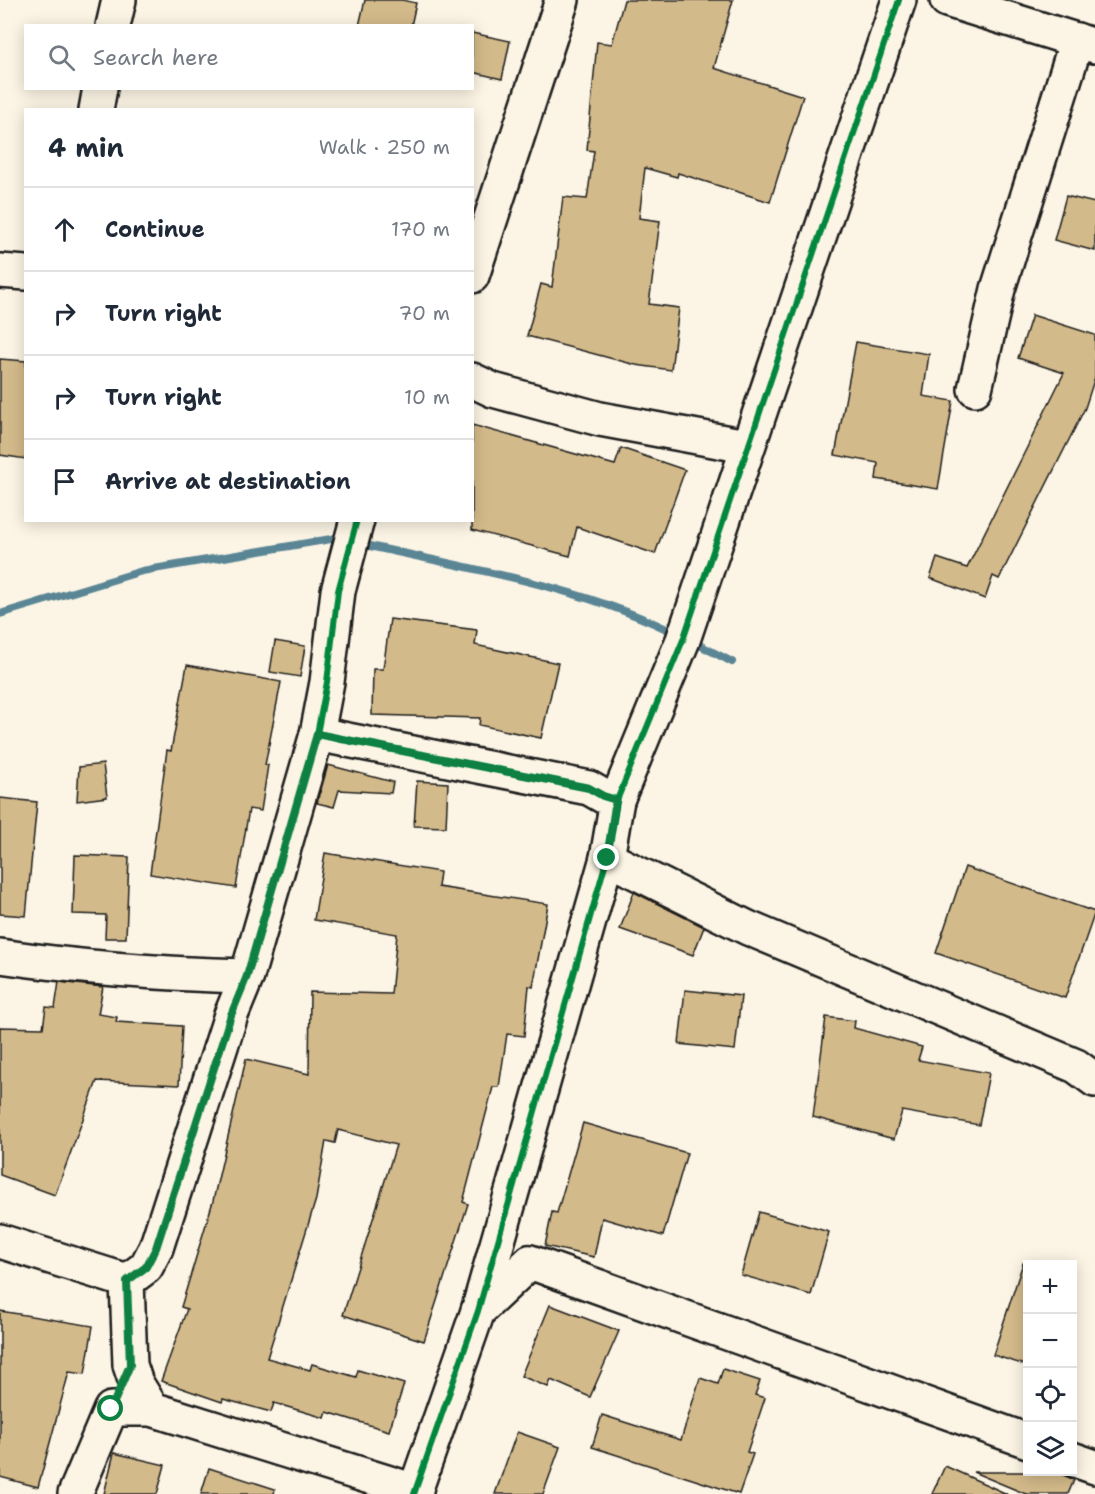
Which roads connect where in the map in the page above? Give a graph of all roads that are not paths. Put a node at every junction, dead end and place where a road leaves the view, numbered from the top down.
1 (119, 0) edge
2 (562, 0) edge
3 (898, 0) edge
4 (947, 0) edge
5 (113, 24) edge
6 (1086, 43) edge
7 (100, 90) edge
8 (96, 108) edge
9 (474, 270) edge
10 (0, 271) edge
11 (24, 273) edge
12 (474, 381) edge
13 (975, 389) dead end
14 (747, 446) junction
15 (356, 522) edge
16 (317, 734) junction
17 (616, 800) junction
18 (607, 858) junction
19 (0, 956) edge
20 (247, 976) junction
21 (1095, 1080) edge
22 (0, 1241) edge
23 (127, 1281) junction
24 (478, 1311) junction
25 (130, 1365) junction
26 (111, 1409) junction
27 (152, 1409) junction
28 (1023, 1439) edge
29 (1077, 1461) edge
30 (1095, 1467) edge
31 (415, 1493) edge
32 (75, 1494) edge

1 - 5 street
2 - 9 street
3 - 14 street
4 - 6 street
6 - 13 street
7 - 8 street
10 - 11 street
12 - 14 street
14 - 17 street
15 - 16 street
16 - 17 street
16 - 20 street
17 - 18 street
18 - 21 street
18 - 24 street
19 - 20 street
20 - 23 street
22 - 23 street
23 - 25 street
24 - 28 street
24 - 31 street
25 - 26 street
25 - 27 street
26 - 27 street
26 - 32 street
27 - 31 street
29 - 30 street

